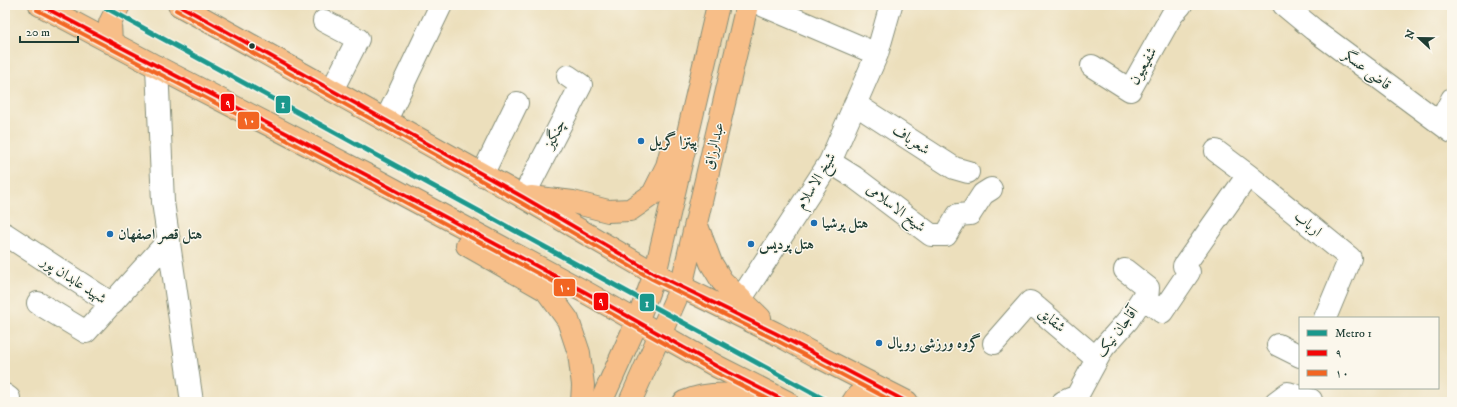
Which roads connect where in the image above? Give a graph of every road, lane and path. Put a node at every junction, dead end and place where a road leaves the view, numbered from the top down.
1 (40, 5) edge
2 (119, 5) edge
3 (179, 5) edge
4 (440, 5) edge
5 (710, 5) edge
6 (718, 5) edge
7 (747, 5) edge
8 (762, 5) edge
9 (891, 5) edge
10 (1181, 5) edge
11 (1284, 5) edge
12 (324, 21) dead end
13 (111, 43) junction
14 (877, 54) junction
15 (1092, 66) dead end
16 (157, 67) junction
17 (568, 76) dead end
18 (332, 90) junction
19 (1452, 99) edge
20 (517, 103) dead end
21 (855, 104) junction
22 (386, 120) junction
23 (1446, 127) edge
24 (1216, 151) dead end
25 (830, 162) junction
26 (968, 172) dead end
27 (482, 175) junction
28 (1248, 175) junction
29 (376, 180) junction
30 (991, 189) dead end
31 (523, 197) junction
32 (696, 223) junction
33 (5, 234) edge
34 (169, 240) junction
35 (1125, 270) dead end
36 (655, 274) junction
37 (681, 287) junction
38 (740, 300) junction
39 (1147, 300) junction
40 (38, 303) dead end
41 (112, 304) junction
42 (1325, 317) edge
43 (637, 322) junction
44 (775, 333) junction
45 (661, 334) junction
46 (994, 343) dead end
47 (1278, 345) dead end
48 (1299, 356) edge
49 (1097, 359) junction
50 (880, 388) junction
51 (5, 395) edge
52 (1312, 397) edge
53 (6, 402) edge
54 (192, 402) edge
55 (582, 402) edge
56 (601, 402) edge
57 (630, 402) edge
58 (684, 402) edge
59 (778, 402) edge
60 (786, 402) edge
61 (853, 402) edge
62 (907, 402) edge
63 (1063, 402) edge
64 (1276, 402) edge

1 - 13 main road
2 - 13 main road
3 - 18 main road
4 - 22 street
5 - 31 main road
6 - 36 main road, عبدالرزاق
7 - 32 main road, عبدالرزاق
8 - 14 street
9 - 14 street, شیخ الاسلام
10 - 15 street, شفیعیون
11 - 23 street, قاضی عسگر
12 - 18 street
13 - 16 main road
14 - 21 street, شیخ الاسلام
16 - 29 main road
16 - 34 street
17 - 31 street, چنگیز
18 - 22 main road
19 - 23 street
20 - 27 street
21 - 25 street, شیخ الاسلام
21 - 26 street, شعرباف
22 - 27 main road
24 - 28 street, ارباب
25 - 30 street, شیخ الاسلامی
25 - 38 street, شیخ الاسلام
27 - 31 main road
28 - 39 street, آقاجان نیک
28 - 42 street, ارباب
29 - 43 main road
29 - 55 main road
31 - 36 main road
32 - 37 main road, عبدالرزاق
32 - 38 main road
33 - 41 street, شهید عابدان پور
34 - 41 street, شهید عابدان پور
34 - 54 street
35 - 39 street
36 - 37 main road
36 - 43 main road, عبدالرزاق
37 - 44 main road
37 - 45 main road, عبدالرزاق
38 - 44 main road
39 - 49 street, آقاجان نیک
40 - 41 street
43 - 45 main road
43 - 56 main road, عبدالرزاق
44 - 50 main road
45 - 57 main road, عبدالرزاق
45 - 60 main road
46 - 49 street, شقایق
47 - 48 street
49 - 63 street, آقاجان نیک
50 - 61 main road
50 - 62 main road
51 - 53 street
52 - 64 street
58 - 59 main road

